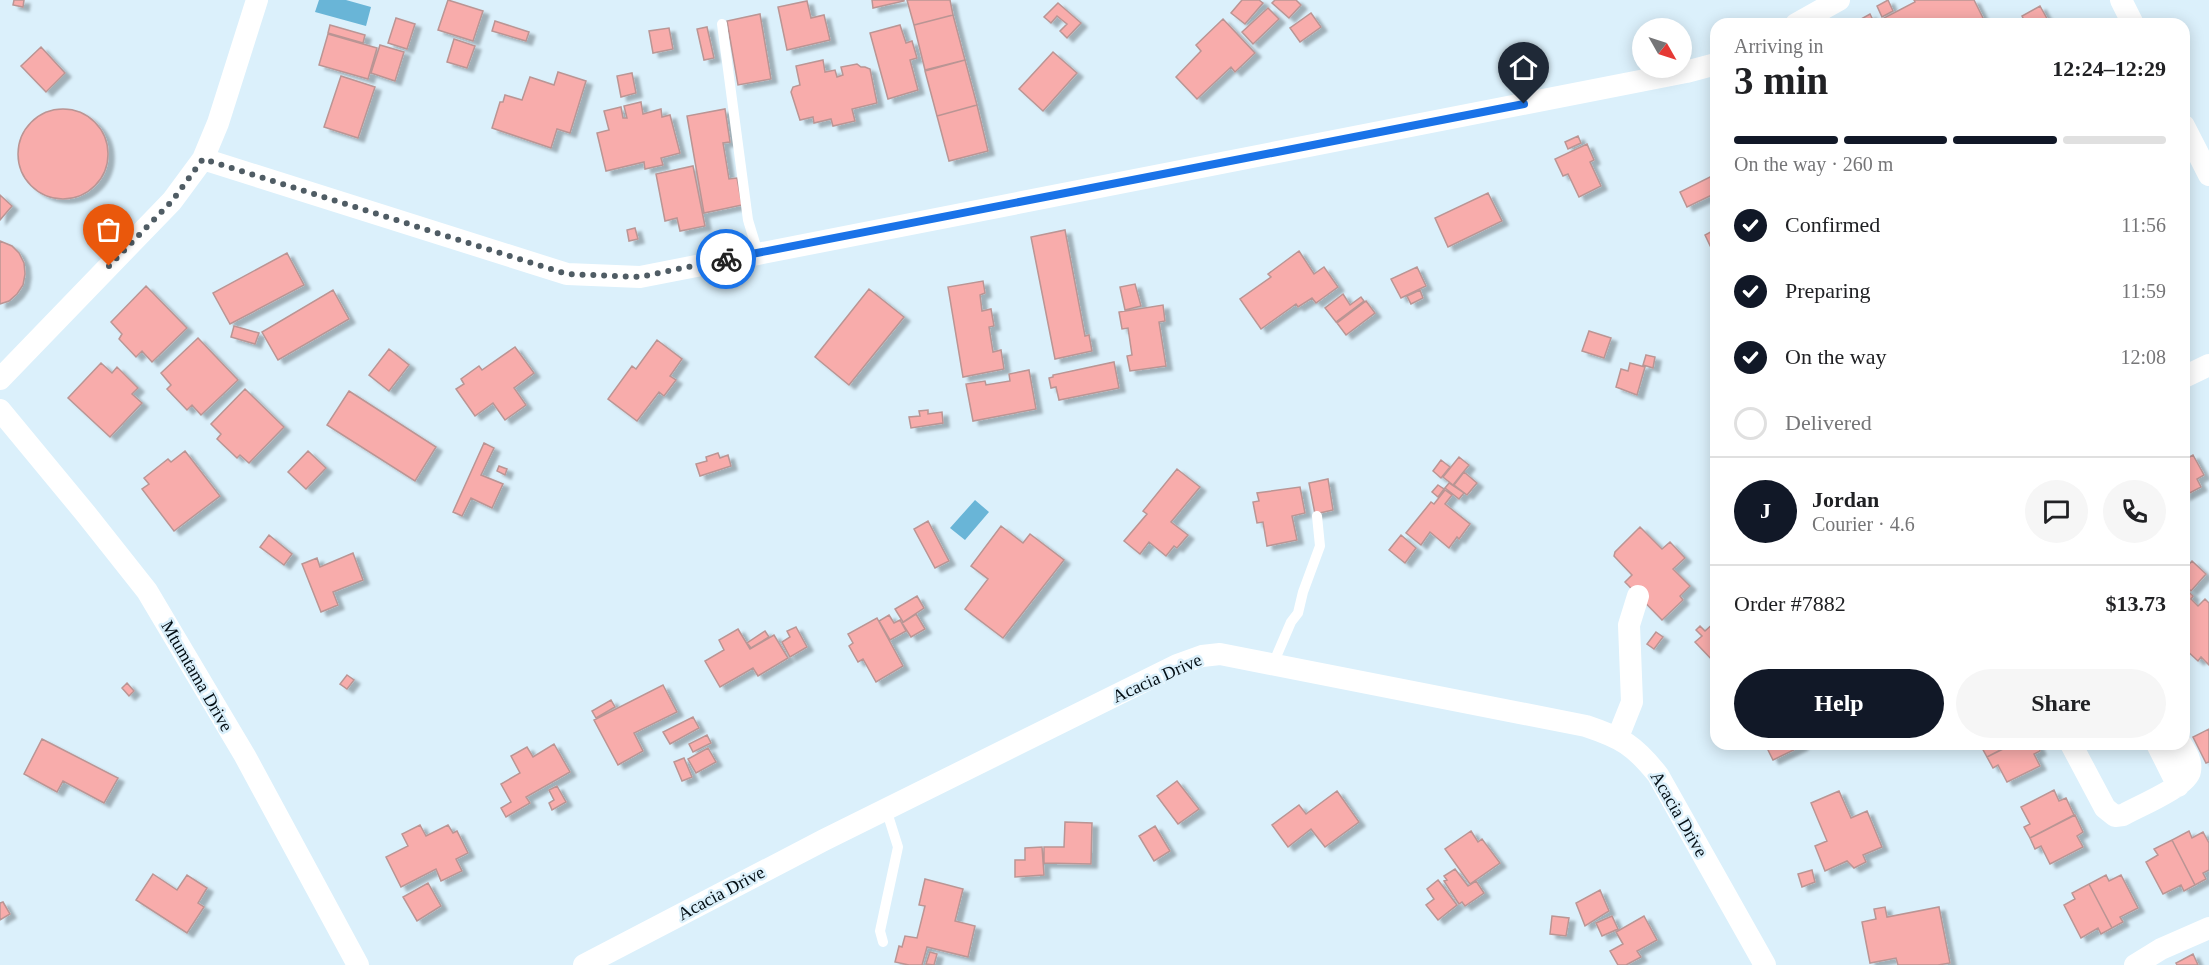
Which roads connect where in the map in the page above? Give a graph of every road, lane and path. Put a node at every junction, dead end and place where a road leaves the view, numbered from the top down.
1 (257, 0) edge
2 (1839, 0) edge
3 (2121, 0) edge
4 (1812, 18) edge
5 (2130, 18) edge
6 (722, 24) dead end
7 (1710, 65) edge
8 (2190, 138) edge
9 (203, 159) junction
10 (2209, 175) edge
11 (758, 253) junction
12 (2209, 365) edge
13 (2190, 374) edge
14 (0, 379) edge
15 (0, 410) edge
16 (1317, 516) dead end
17 (1638, 596) dead end
18 (1273, 664) junction
19 (1618, 737) junction
20 (2075, 750) edge
21 (2160, 750) edge
22 (2184, 750) edge
23 (2178, 786) junction
24 (886, 809) junction
25 (2209, 928) edge
26 (884, 942) dead end
27 (358, 965) edge
28 (584, 965) edge
29 (1765, 965) edge
30 (2135, 965) edge

1 - 9 street
2 - 4 street
3 - 5 street
6 - 11 lane
7 - 11 street
8 - 10 street
9 - 11 street
9 - 14 street
12 - 13 street
15 - 27 street, Mtumtama Drive
16 - 18 lane
17 - 19 street
18 - 19 street, Acacia Drive
18 - 24 street, Acacia Drive
19 - 29 street, Acacia Drive
20 - 23 street
21 - 23 street
22 - 23 street
24 - 26 lane
24 - 28 street, Acacia Drive
25 - 30 street

